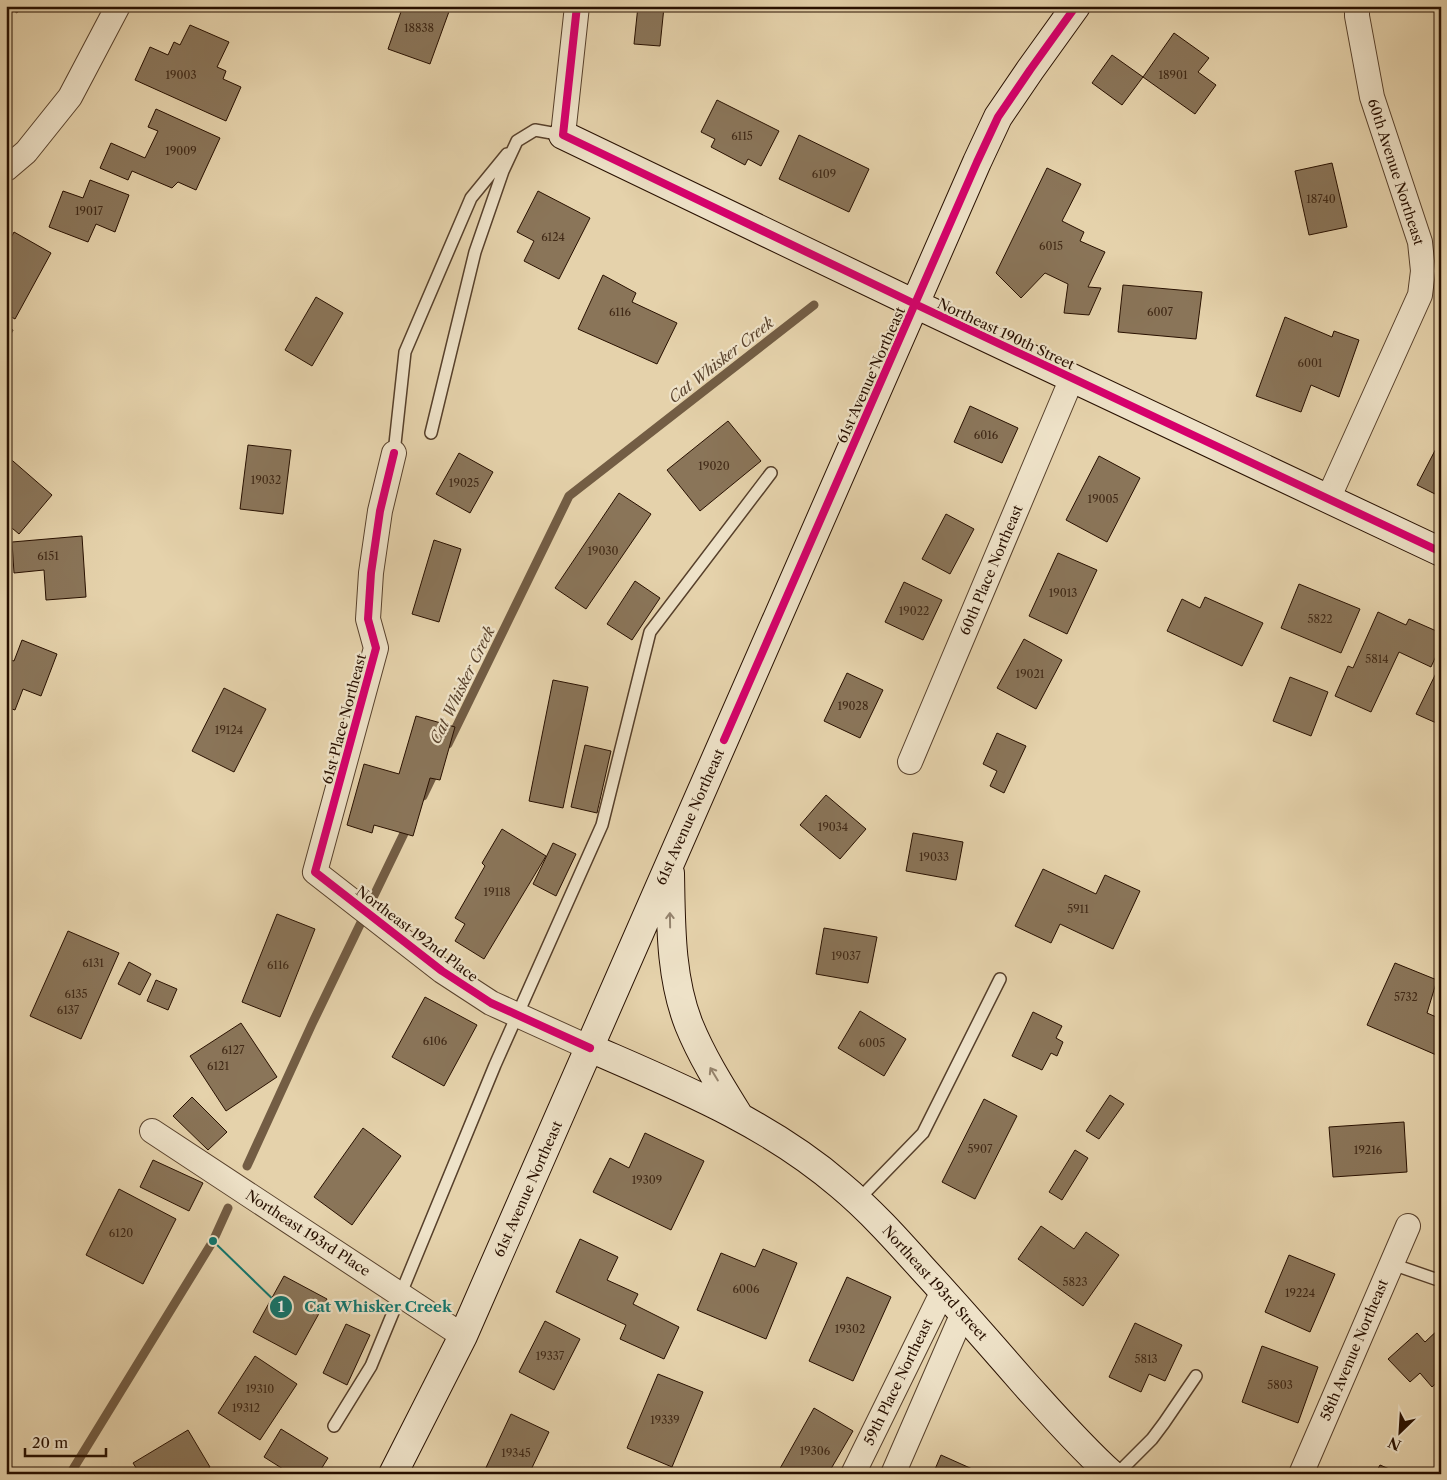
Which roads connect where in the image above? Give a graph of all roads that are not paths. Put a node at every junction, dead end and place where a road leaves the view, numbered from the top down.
1 (118, 6) edge
2 (577, 6) edge
3 (1076, 6) edge
4 (1357, 6) edge
5 (562, 135) junction
6 (517, 141) junction
7 (6, 169) edge
8 (915, 304) junction
9 (1072, 378) junction
10 (431, 433) dead end
11 (394, 452) joint
12 (771, 473) dead end
13 (1328, 499) junction
14 (1441, 552) edge
15 (910, 762) dead end
16 (670, 863) junction
17 (315, 872) joint
18 (1000, 979) dead end
19 (517, 1014) junction
20 (590, 1048) junction
21 (738, 1116) junction
22 (152, 1131) dead end
23 (858, 1200) junction
24 (1408, 1226) dead end
25 (1392, 1264) junction
26 (1441, 1281) edge
27 (943, 1291) junction
28 (400, 1294) junction
29 (962, 1313) junction
30 (463, 1336) junction
31 (1196, 1376) dead end
32 (334, 1426) dead end
33 (393, 1474) edge
34 (853, 1474) edge
35 (893, 1474) edge
36 (1111, 1474) edge
37 (1117, 1474) edge
38 (1301, 1474) edge

1 - 7 street
2 - 5 street
3 - 8 main road, 61st Avenue Northeast
4 - 13 street, 60th Avenue Northeast
5 - 6 lane
5 - 8 main road, Northeast 190th Street
6 - 10 lane
6 - 11 lane
8 - 9 main road, Northeast 190th Street
8 - 16 main road, 61st Avenue Northeast
9 - 13 main road, Northeast 190th Street
9 - 15 street, 60th Place Northeast
11 - 17 street, 61st Place Northeast
12 - 19 lane
13 - 14 main road, Northeast 190th Street
16 - 20 main road, 61st Avenue Northeast
21 -> 16 main road
17 - 19 street, Northeast 192nd Place
18 - 23 lane
19 - 20 street, Northeast 192nd Place
19 - 28 lane
20 - 21 main road, Northeast 192nd Place
20 - 30 main road, 61st Avenue Northeast
21 - 23 main road, Northeast 193rd Street
22 - 28 street, Northeast 193rd Place
23 - 27 main road, Northeast 193rd Street
24 - 25 street, 58th Avenue Northeast
25 - 26 lane
25 - 38 street, 58th Avenue Northeast
27 - 29 main road, Northeast 193rd Street
27 - 34 street, 59th Place Northeast
28 - 30 street, Northeast 193rd Place
28 - 32 lane
29 - 35 street, 59th Place Northeast
29 - 36 main road, Northeast 193rd Street
30 - 33 main road, 61st Avenue Northeast
31 - 37 lane

